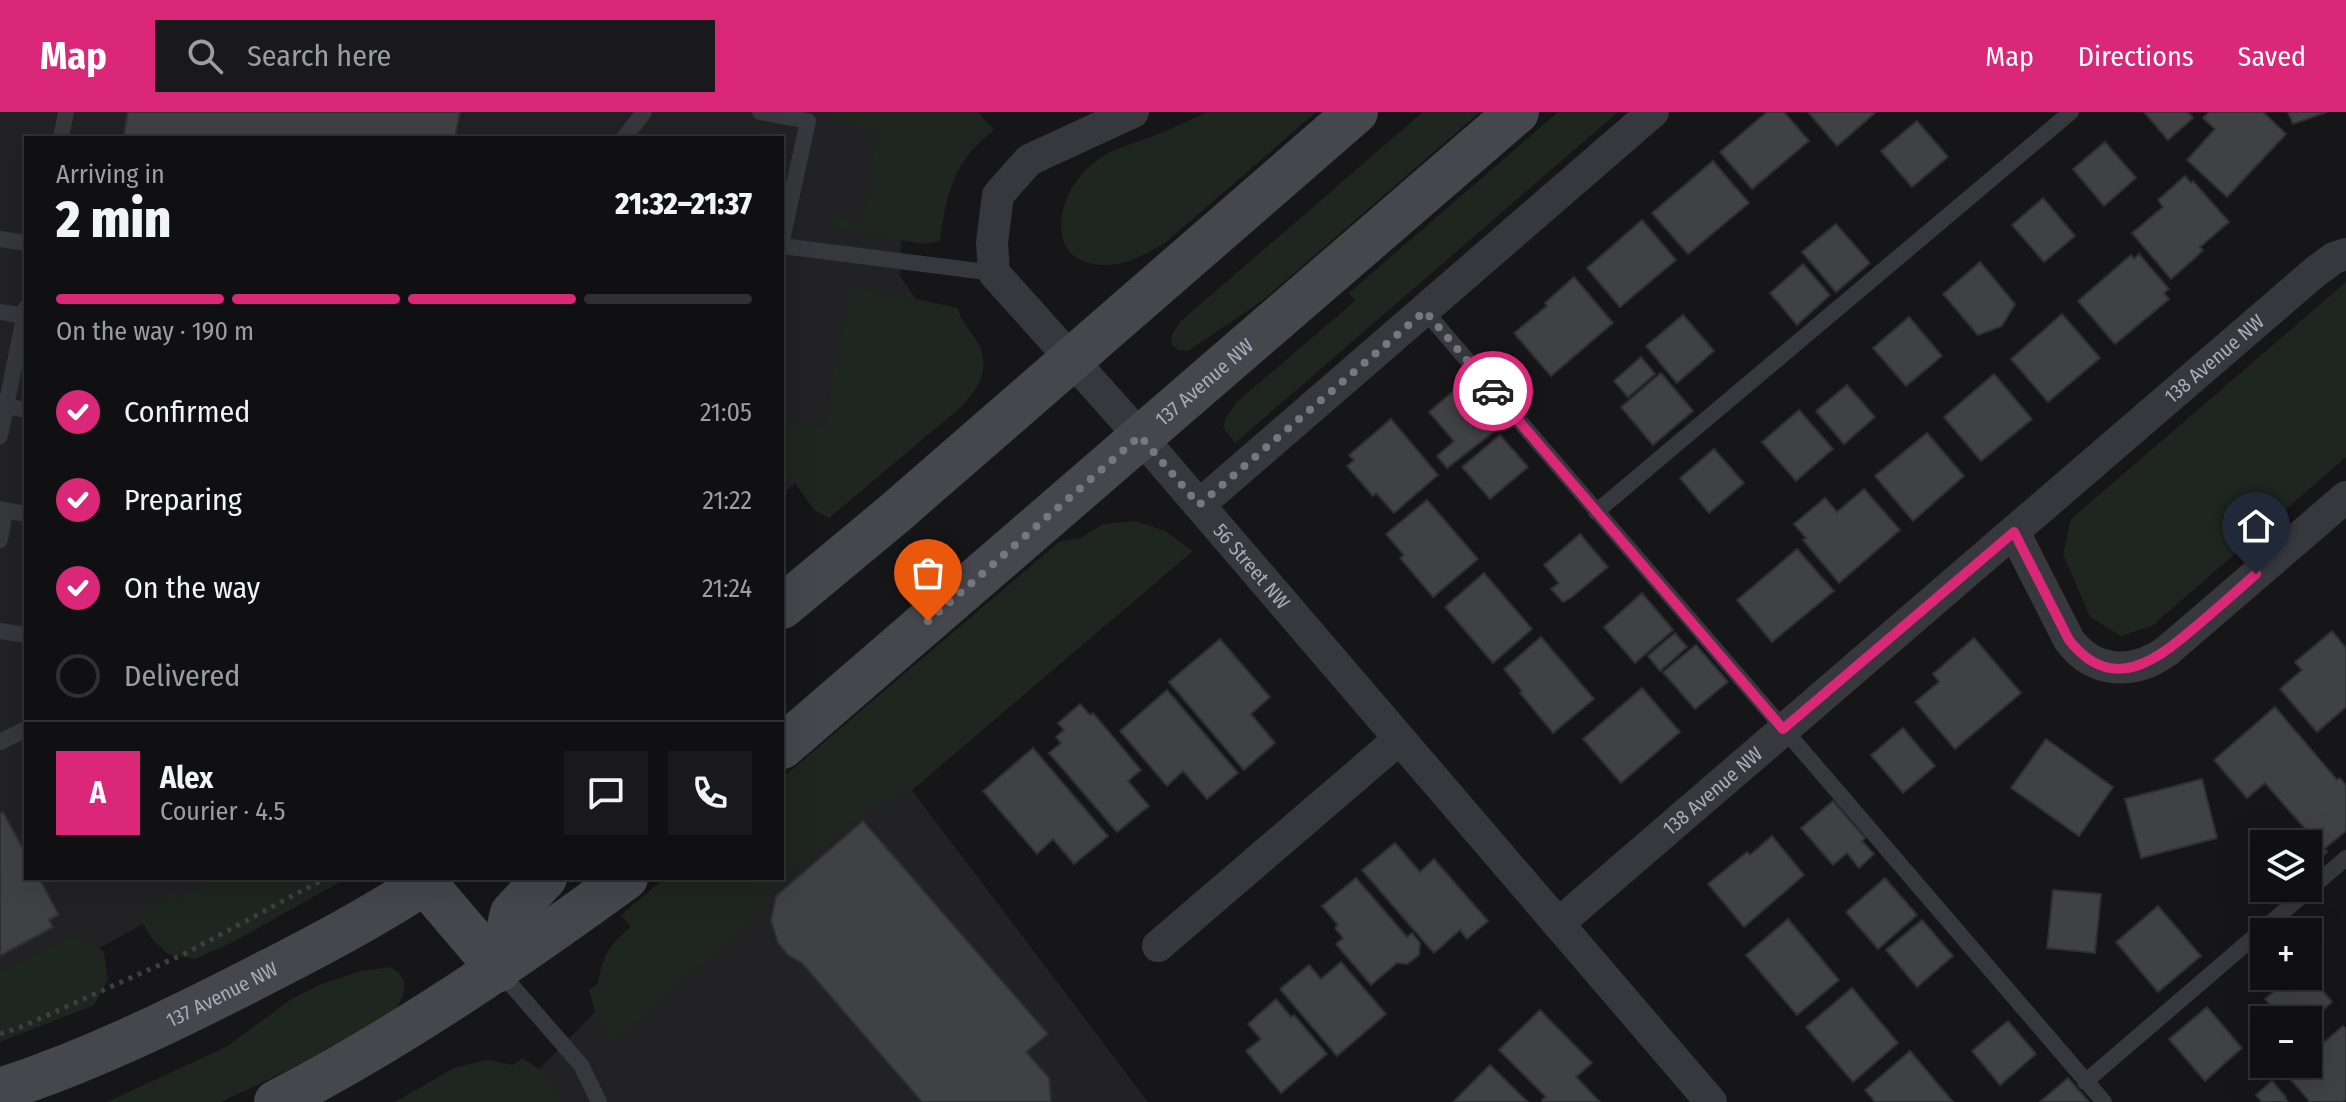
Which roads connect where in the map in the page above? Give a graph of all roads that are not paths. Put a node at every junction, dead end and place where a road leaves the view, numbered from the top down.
1 (66, 112) edge
2 (644, 112) edge
3 (760, 112) edge
4 (1133, 112) edge
5 (1356, 112) edge
6 (1517, 112) edge
7 (1653, 112) edge
8 (2071, 112) edge
9 (61, 136) edge
10 (626, 136) edge
11 (784, 234) edge
12 (0, 239) edge
13 (24, 243) edge
14 (784, 243) edge
15 (2346, 254) edge
16 (994, 273) junction
17 (1425, 311) junction
18 (0, 312) edge
19 (24, 313) edge
20 (24, 318) edge
21 (1072, 359) junction
22 (6, 406) junction
23 (24, 410) edge
24 (0, 436) edge
25 (1140, 436) junction
26 (2346, 497) edge
27 (1199, 505) junction
28 (3, 509) edge
29 (1596, 512) junction
30 (895, 513) junction
31 (24, 514) edge
32 (2014, 532) junction
33 (0, 540) edge
34 (784, 605) edge
35 (0, 631) edge
36 (784, 632) edge
37 (24, 635) edge
38 (1783, 729) junction
39 (1398, 740) junction
40 (784, 745) edge
41 (2346, 858) edge
42 (428, 880) edge
43 (543, 880) edge
44 (623, 880) edge
45 (1558, 924) junction
46 (1158, 946) dead end
47 (499, 970) junction
48 (2085, 1082) junction
49 (0, 1090) edge
50 (276, 1102) edge
51 (599, 1102) edge
52 (1711, 1102) edge
53 (2104, 1102) edge

1 - 9 lane
2 - 10 lane
3 - 11 lane
4 - 16 street
5 - 21 main road
6 - 25 main road, 137 Avenue NW
7 - 17 street
8 - 29 lane
12 - 13 lane
14 - 16 lane
15 - 32 street, 138 Avenue NW
16 - 21 street
17 - 27 street
17 - 29 lane
18 - 19 lane
20 - 22 lane
21 - 25 street, 56 Street NW
21 - 30 main road
22 - 23 lane
22 - 24 lane
25 - 27 street, 56 Street NW
25 - 40 main road, 137 Avenue NW
26 - 32 street
27 - 39 street, 56 Street NW
28 - 31 lane
28 - 33 lane
29 - 38 lane
30 - 34 main road
30 - 36 main road
32 - 38 street, 138 Avenue NW
35 - 37 lane
38 - 45 street, 138 Avenue NW
38 - 48 lane
39 - 45 street, 56 Street NW
39 - 46 street
41 - 48 lane
42 - 47 main road
42 - 49 main road, 137 Avenue NW
43 - 47 main road
44 - 47 main road
45 - 52 street, 56 Street NW
47 - 50 main road
47 - 51 lane
48 - 53 lane

